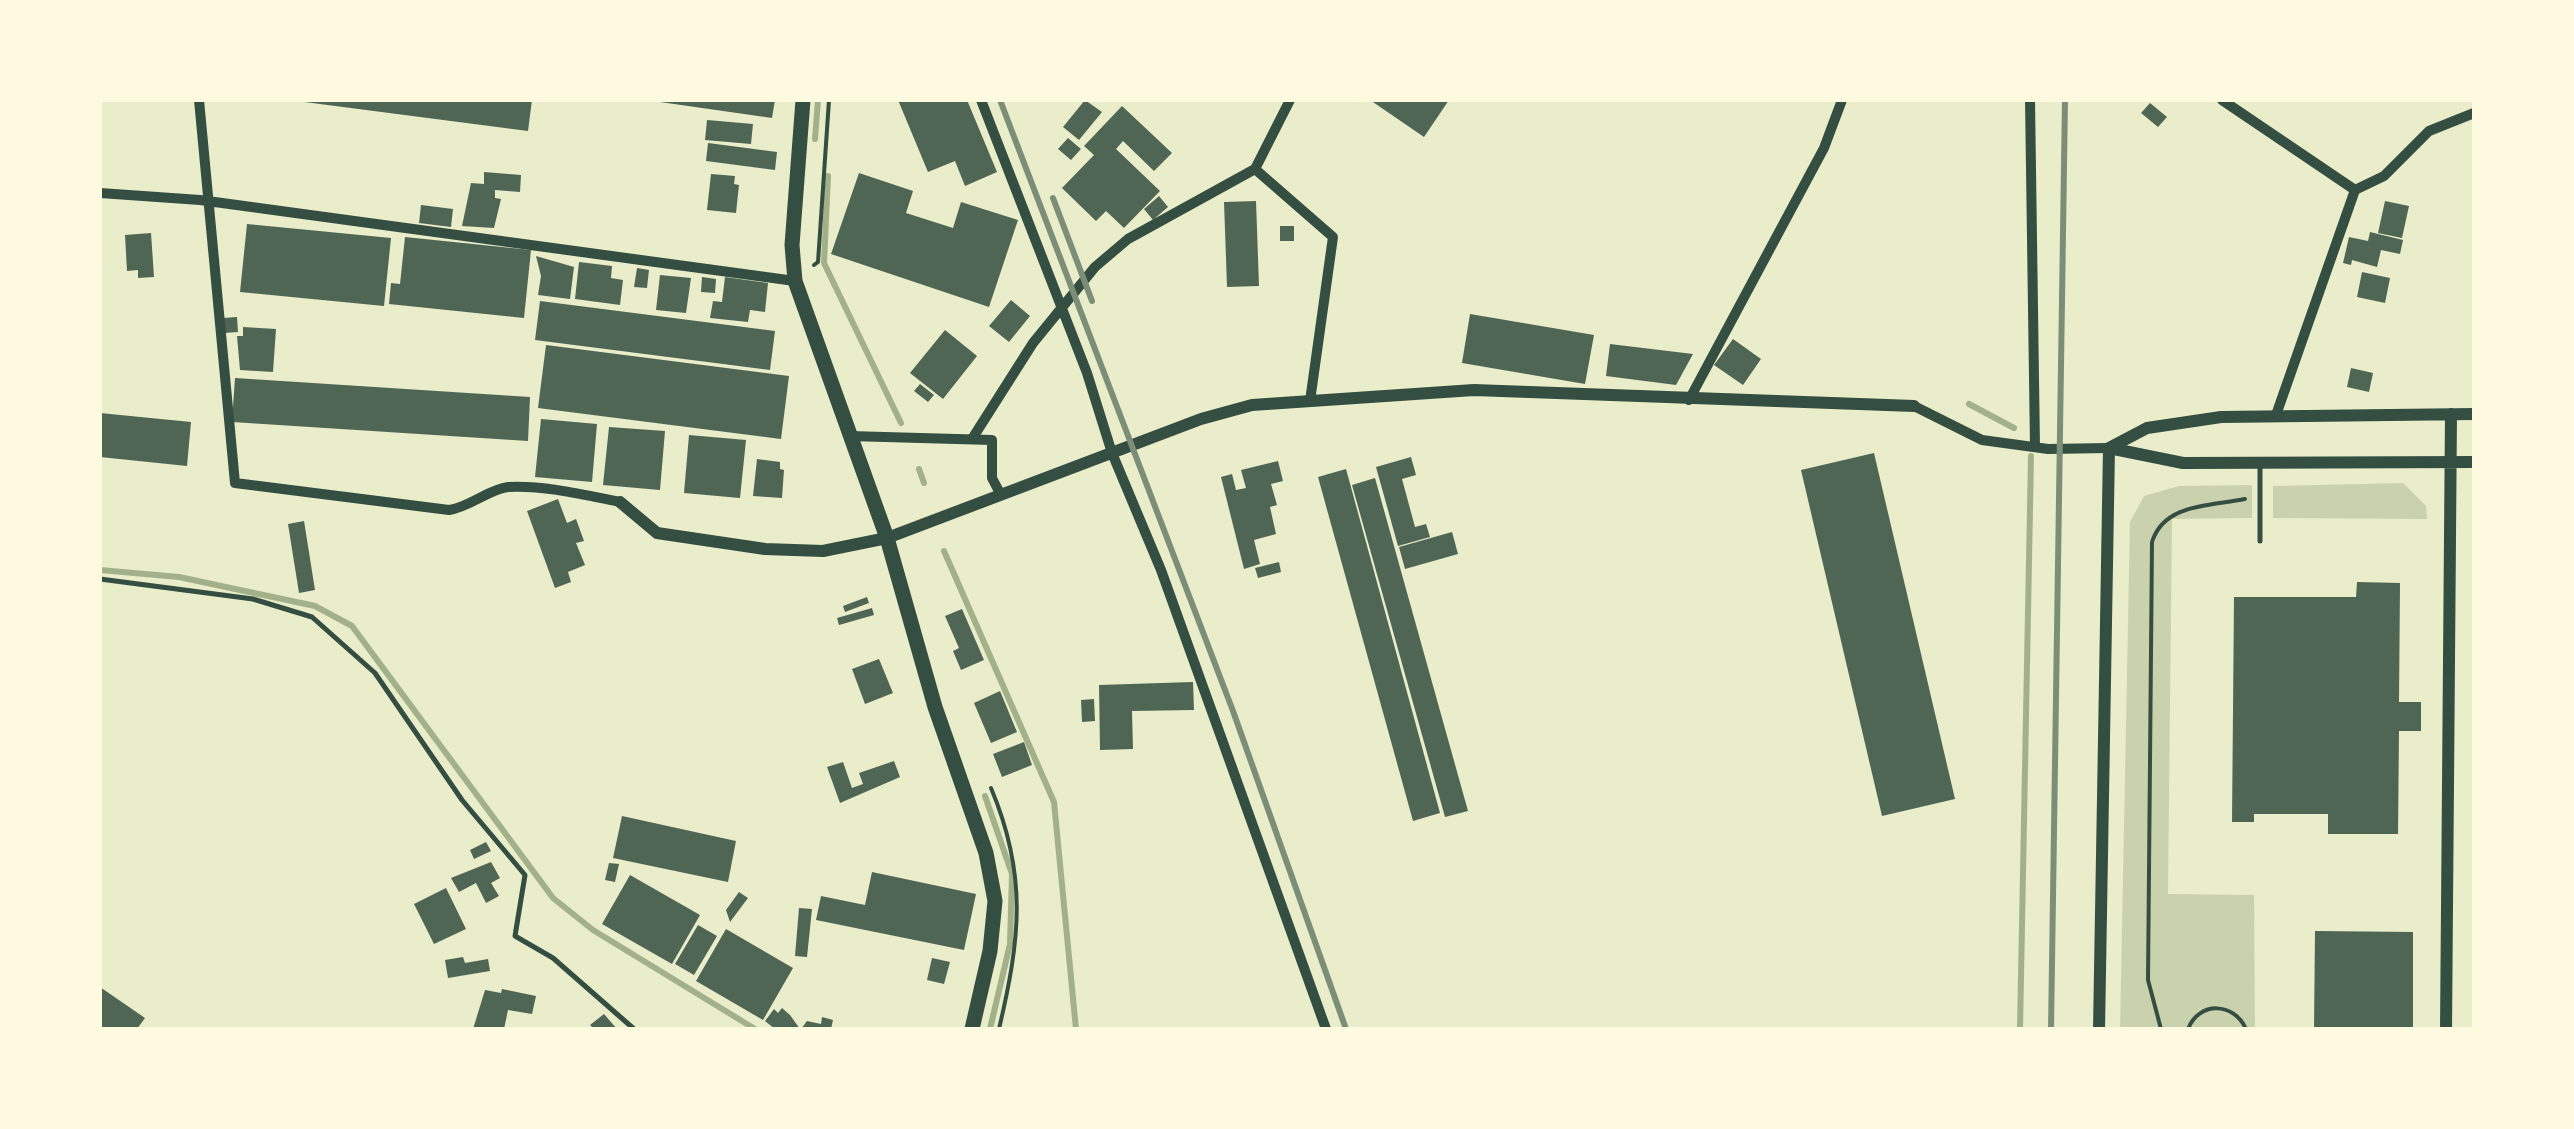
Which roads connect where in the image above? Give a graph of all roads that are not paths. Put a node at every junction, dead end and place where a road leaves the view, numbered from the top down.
1 (199, 100) edge
2 (804, 100) edge
3 (981, 100) edge
4 (1290, 100) edge
5 (1842, 100) edge
6 (2030, 100) edge
7 (2222, 100) edge
8 (2474, 112) edge
9 (1255, 169) junction
10 (2355, 190) junction
11 (100, 193) edge
12 (207, 201) junction
13 (794, 280) junction
14 (1062, 308) junction
15 (1689, 400) junction
16 (1310, 401) junction
17 (1914, 406) joint
18 (2452, 414) junction
19 (2474, 414) edge
20 (2276, 415) junction
21 (849, 436) junction
22 (972, 440) junction
23 (2035, 448) junction
24 (2110, 448) junction
25 (1112, 453) junction
26 (2451, 462) junction
27 (2474, 462) edge
28 (2260, 463) junction
29 (1000, 495) junction
30 (620, 502) joint
31 (887, 538) junction
32 (2260, 541) dead end
33 (100, 579) edge
34 (634, 1029) edge
35 (972, 1029) edge
36 (1326, 1029) edge
37 (2099, 1029) edge
38 (2446, 1029) edge

1 - 12 street
2 - 13 main road
3 - 14 street
4 - 9 street
5 - 15 street
6 - 23 street
7 - 10 street
8 - 10 street
9 - 14 street
9 - 16 street
10 - 20 street
11 - 12 street
12 - 13 street
12 - 30 street
13 - 21 main road
14 - 22 street
14 - 25 street
15 - 16 street
15 - 17 street
16 - 25 street
17 - 23 street
18 - 19 street
18 - 20 street
18 - 26 street
20 - 24 street
21 - 22 street
21 - 31 main road
22 - 29 street
23 - 24 street
24 - 28 street
24 - 37 street
25 - 29 street
25 - 36 street
26 - 27 street
26 - 28 street
26 - 38 street
28 - 32 lane
29 - 31 street
30 - 31 street
31 - 35 main road
33 - 34 lane

